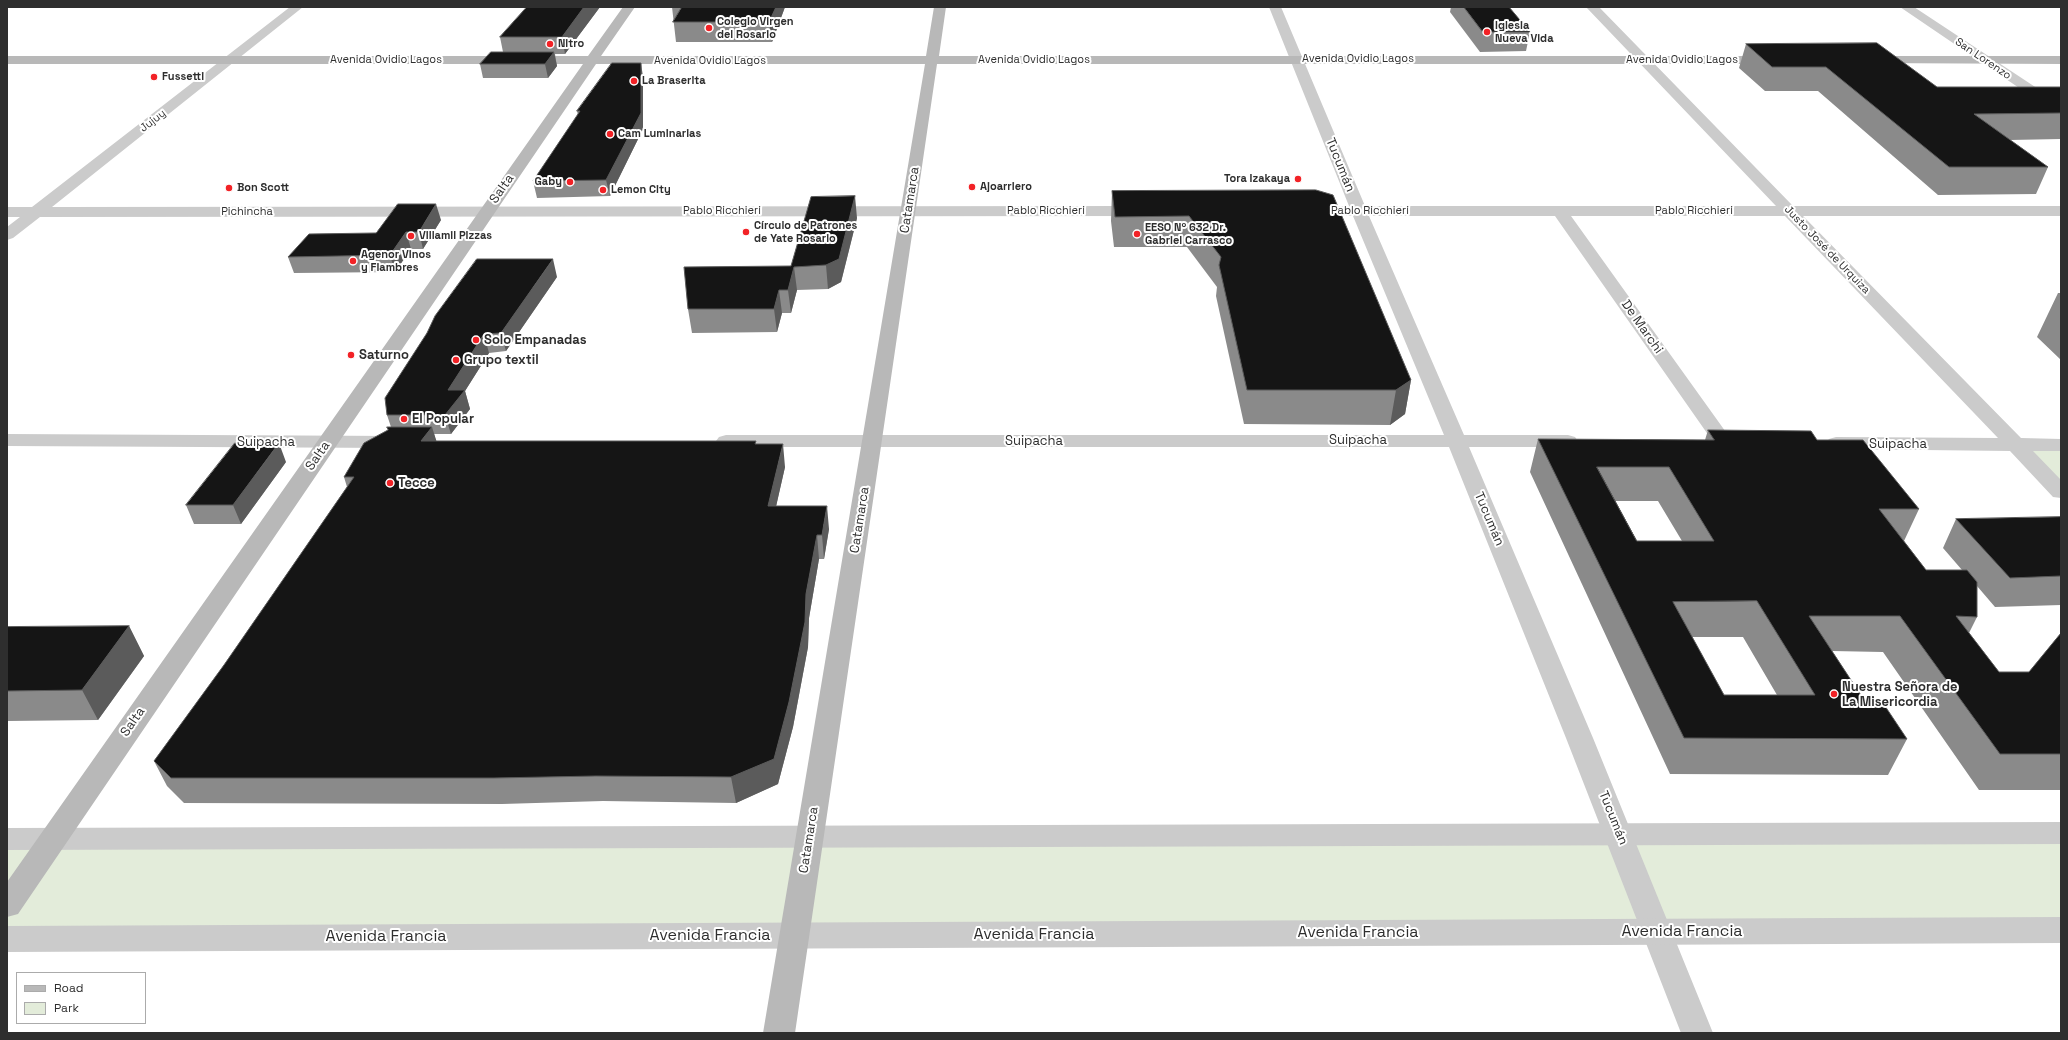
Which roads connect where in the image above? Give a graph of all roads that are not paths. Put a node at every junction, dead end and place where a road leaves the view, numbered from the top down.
1 (297, 7) edge
2 (629, 7) edge
3 (940, 7) edge
4 (1275, 7) edge
5 (1592, 7) edge
6 (1906, 7) edge
7 (1299, 59) junction
8 (7, 60) edge
9 (232, 60) junction
10 (932, 60) junction
11 (1643, 60) junction
12 (1786, 60) edge
13 (1858, 60) edge
14 (1985, 60) junction
15 (2061, 60) edge
16 (591, 61) junction
17 (2061, 110) edge
18 (908, 211) junction
19 (1161, 211) edge
20 (1295, 211) edge
21 (1359, 211) junction
22 (1560, 211) junction
23 (1789, 211) junction
24 (2061, 211) edge
25 (7, 212) edge
26 (36, 212) junction
27 (487, 212) junction
28 (7, 235) edge
29 (7, 440) edge
30 (1456, 440) junction
31 (872, 441) junction
32 (1590, 441) edge
33 (328, 442) junction
34 (414, 442) edge
35 (706, 442) edge
36 (1700, 442) edge
37 (1818, 443) edge
38 (2015, 444) junction
39 (2061, 445) edge
40 (2061, 492) edge
41 (2061, 833) edge
42 (1620, 834) junction
43 (810, 837) junction
44 (7, 839) edge
45 (52, 839) junction
46 (7, 905) edge
47 (2061, 930) edge
48 (1658, 932) junction
49 (794, 936) junction
50 (7, 939) edge
51 (779, 1033) edge
52 (1697, 1033) edge

1 - 9 street, Jujuy
2 - 16 main road, Salta
3 - 10 main road, Catamarca
4 - 7 street, Tucumán
5 - 11 street, Justo José de Urquiza
6 - 14 street, San Lorenzo
7 - 10 main road, Avenida Ovidio Lagos
7 - 11 main road, Avenida Ovidio Lagos
7 - 21 street, Tucumán
8 - 9 main road, Avenida Ovidio Lagos
9 - 16 main road, Avenida Ovidio Lagos
9 - 26 street, Jujuy
10 - 16 main road, Avenida Ovidio Lagos
10 - 18 main road, Catamarca
11 - 12 main road, Avenida Ovidio Lagos
11 - 23 street, Justo José de Urquiza
13 - 14 main road
14 - 15 main road
14 - 17 street, San Lorenzo
16 - 27 main road, Salta
18 - 19 street, Pablo Ricchieri
18 - 27 street, Pablo Ricchieri
18 - 31 main road, Catamarca
20 - 21 street, Pablo Ricchieri
21 - 22 street, Pablo Ricchieri
21 - 30 street, Tucumán
22 - 23 street, Pablo Ricchieri
22 - 36 street, De Marchi
23 - 24 street, Pablo Ricchieri
23 - 38 street, Justo José de Urquiza
25 - 26 street, Pichincha
26 - 27 street, Pichincha
26 - 28 street, Jujuy
27 - 33 main road, Salta
29 - 33 street, Suipacha
30 - 31 street, Suipacha
30 - 32 street, Suipacha
30 - 42 street, Tucumán
31 - 35 street, Suipacha
31 - 43 main road, Catamarca
33 - 34 street, Suipacha
33 - 45 main road, Salta
37 - 38 street, Suipacha
38 - 39 street, Suipacha
38 - 40 street, Justo José de Urquiza
41 - 42 street
42 - 43 street
42 - 48 street, Tucumán
43 - 45 street
43 - 49 main road, Catamarca
44 - 45 street
45 - 46 main road, Salta
47 - 48 street, Avenida Francia
48 - 49 street, Avenida Francia
48 - 52 street, Tucumán
49 - 50 street, Avenida Francia
49 - 51 main road, Catamarca

